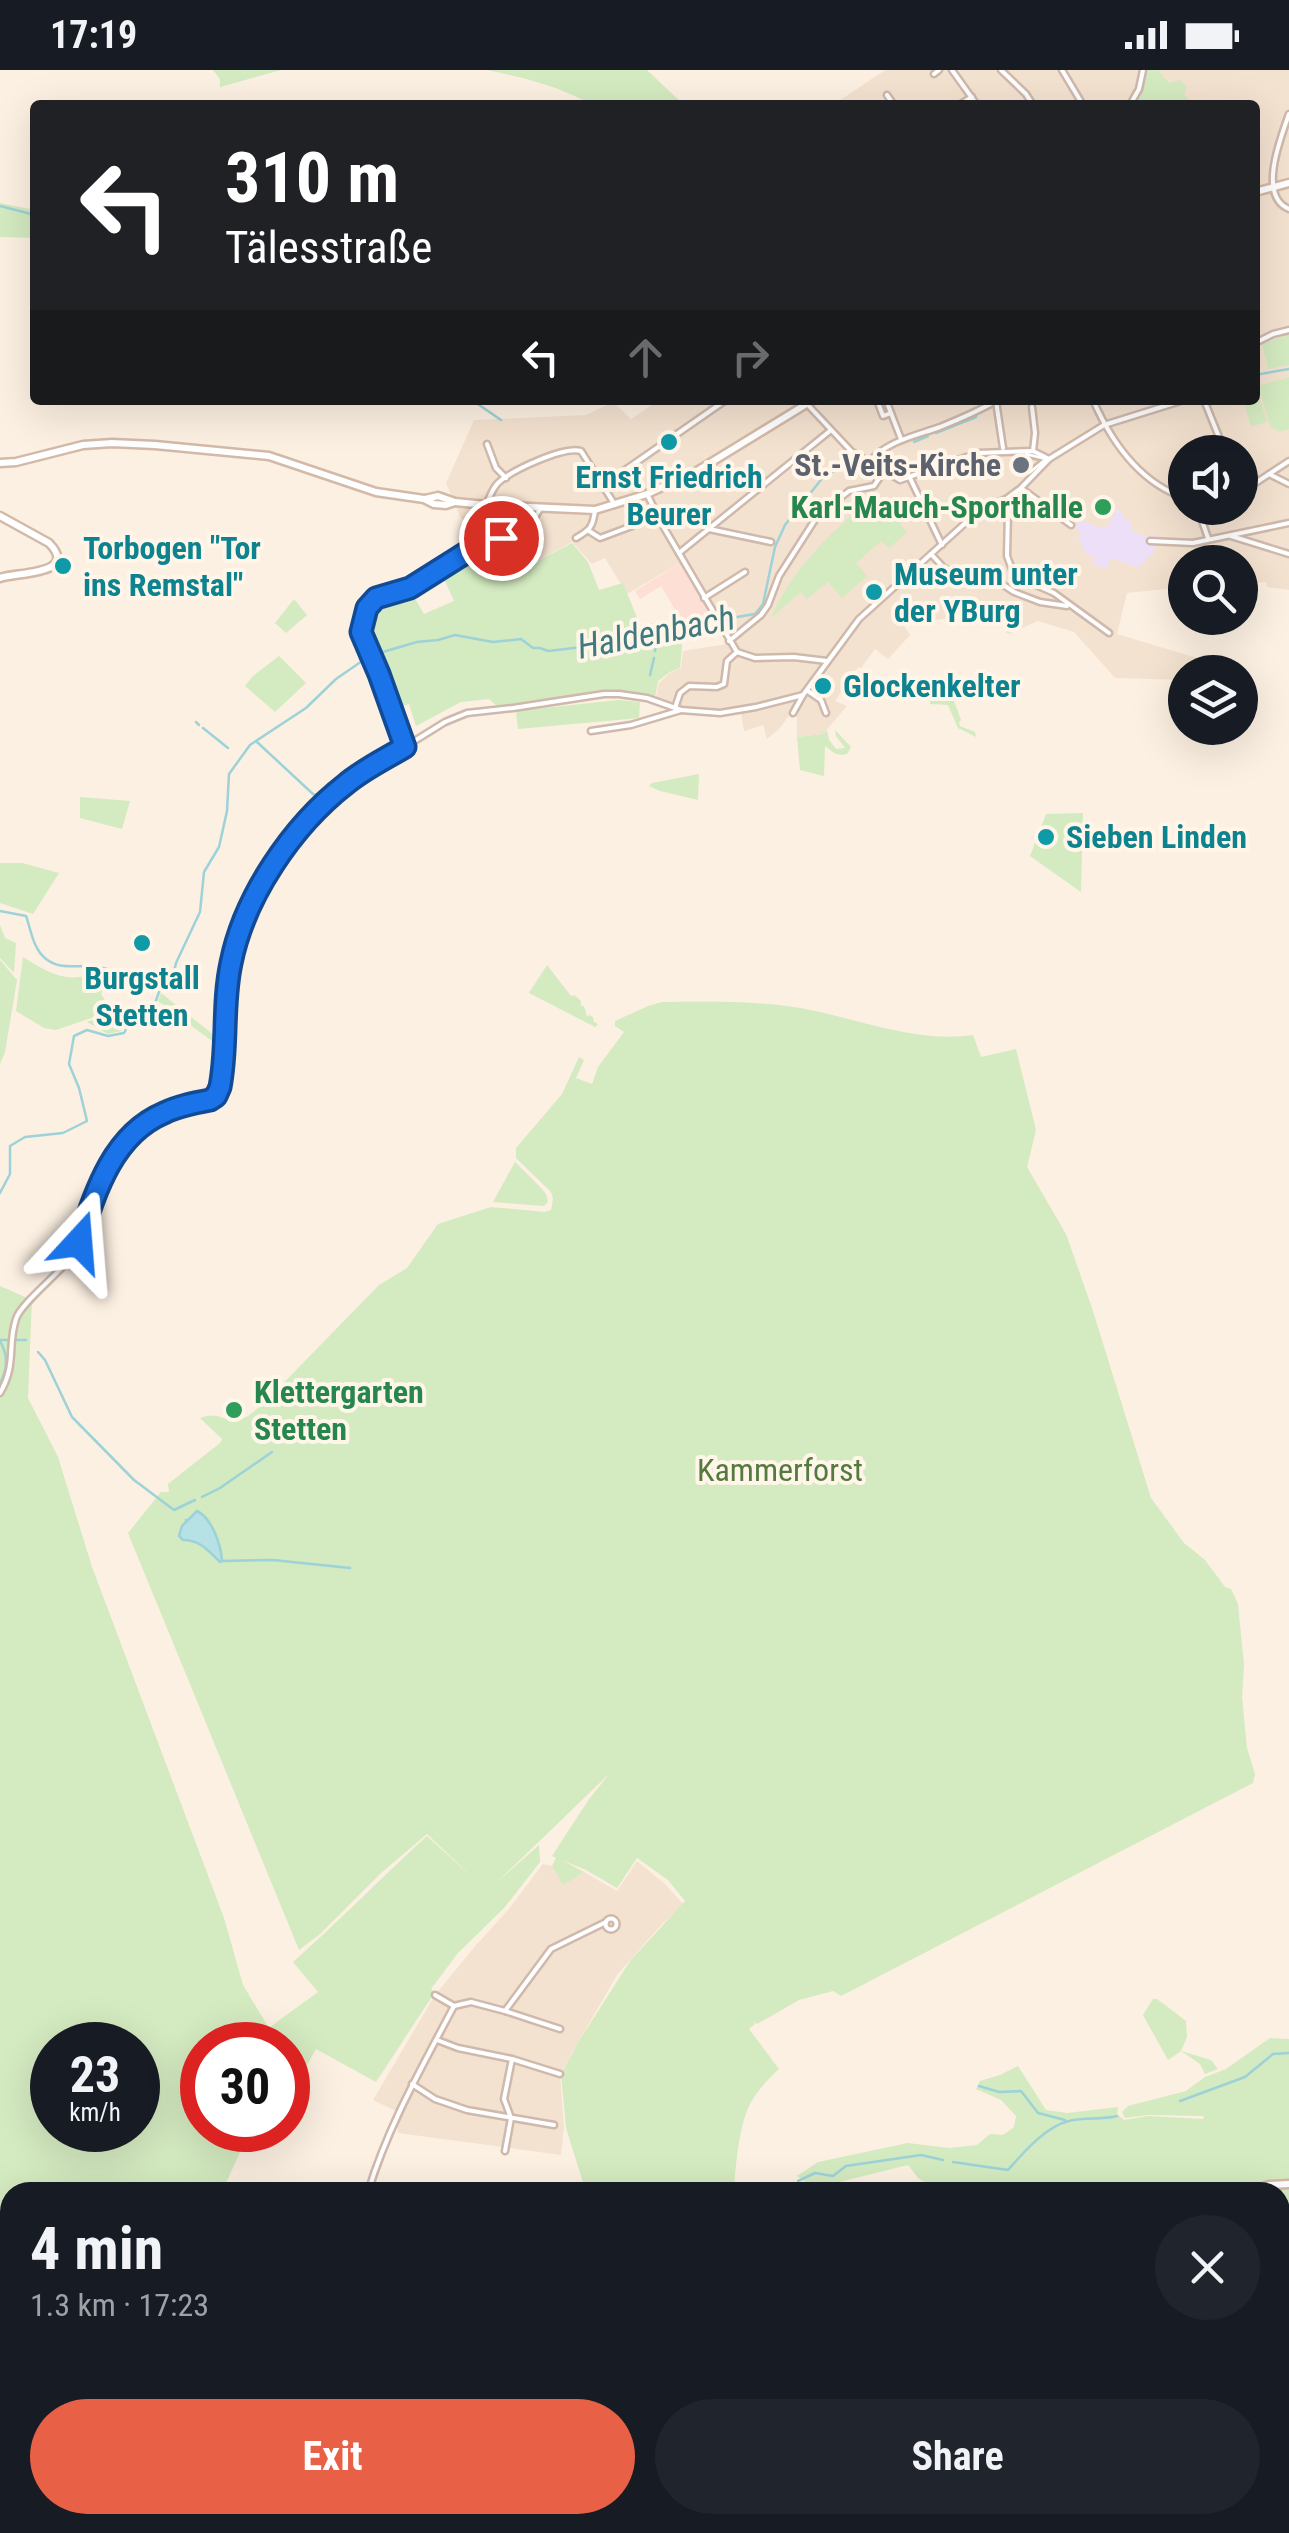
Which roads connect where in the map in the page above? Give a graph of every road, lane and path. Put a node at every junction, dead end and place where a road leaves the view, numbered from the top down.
1 (952, 70) edge
2 (1001, 70) edge
3 (1062, 70) edge
4 (1144, 70) edge
5 (888, 94) dead end
6 (972, 97) junction
7 (891, 100) edge
8 (967, 100) edge
9 (974, 100) edge
10 (1030, 100) edge
11 (1080, 100) edge
12 (1133, 100) edge
13 (1289, 114) edge
14 (1289, 182) edge
15 (1274, 188) junction
16 (1260, 191) edge
17 (1289, 209) edge
18 (1289, 330) edge
19 (1260, 340) edge
20 (719, 405) edge
21 (805, 405) edge
22 (812, 405) edge
23 (879, 405) edge
24 (888, 405) edge
25 (988, 405) edge
26 (998, 405) edge
27 (1095, 405) edge
28 (1169, 405) edge
29 (1206, 405) edge
30 (1032, 408) dead end
31 (890, 413) junction
32 (1104, 426) junction
33 (831, 430) junction
34 (1217, 435) edge
35 (901, 439) junction
36 (487, 444) dead end
37 (1003, 449) junction
38 (1032, 450) junction
39 (1049, 458) junction
40 (1289, 461) edge
41 (869, 462) junction
42 (0, 463) edge
43 (884, 472) junction
44 (1269, 474) junction
45 (506, 478) junction
46 (910, 478) junction
47 (1258, 481) edge
48 (1289, 484) edge
49 (602, 486) junction
50 (1021, 488) junction
51 (1168, 491) edge
52 (647, 494) junction
53 (1006, 499) junction
54 (486, 505) junction
55 (614, 505) junction
56 (540, 509) junction
57 (595, 510) junction
58 (0, 516) edge
59 (1071, 524) dead end
60 (1289, 524) edge
61 (1203, 525) edge
62 (632, 526) dead end
63 (710, 529) junction
64 (589, 531) junction
65 (1230, 536) junction
66 (576, 538) dead end
67 (1208, 538) junction
68 (1150, 540) dead end
69 (771, 542) dead end
70 (942, 544) junction
71 (679, 553) junction
72 (931, 554) junction
73 (1289, 554) edge
74 (744, 572) dead end
75 (0, 578) edge
76 (704, 598) junction
77 (1073, 607) junction
78 (1108, 632) dead end
79 (729, 641) junction
80 (737, 652) junction
81 (827, 661) junction
82 (805, 693) junction
83 (678, 709) junction
84 (793, 712) dead end
85 (826, 714) dead end
86 (590, 731) dead end
87 (405, 747) junction
88 (0, 1393) edge
89 (606, 1922) dead end
90 (435, 1995) dead end
91 (454, 2006) junction
92 (505, 2012) junction
93 (560, 2029) dead end
94 (437, 2040) junction
95 (512, 2059) junction
96 (560, 2074) dead end
97 (412, 2084) junction
98 (511, 2118) junction
99 (554, 2125) dead end
100 (505, 2150) dead end
101 (371, 2182) edge

1 - 6 street
2 - 10 street
3 - 11 street
4 - 12 street
5 - 7 street
6 - 8 street
6 - 9 street
13 - 15 street
14 - 15 main road
15 - 16 main road
15 - 17 street
18 - 19 street
20 - 49 street
21 - 52 main road
22 - 33 street
23 - 31 street
24 - 31 street
25 - 35 street
26 - 37 street
27 - 32 street
28 - 32 street
29 - 34 street
30 - 38 street
31 - 35 street
32 - 39 street
32 - 51 street
33 - 41 street
33 - 63 street
35 - 41 street
36 - 45 street
37 - 38 street
37 - 46 street
38 - 39 street
39 - 50 street
40 - 44 street
41 - 43 street
42 - 54 main road
43 - 46 street
43 - 79 street
44 - 47 street
44 - 48 street
45 - 49 street
45 - 54 street
46 - 70 street
49 - 55 street
50 - 53 street
50 - 59 street
52 - 55 main road
52 - 71 street
53 - 70 street
53 - 77 street
54 - 56 main road
55 - 57 main road
56 - 57 main road
56 - 87 street
57 - 64 street
58 - 75 main road
60 - 65 street
61 - 67 street
62 - 64 street
63 - 69 street
63 - 71 street
64 - 66 street
65 - 67 street
65 - 73 street
67 - 68 street
70 - 72 street
71 - 76 street
72 - 77 street
72 - 81 street
74 - 76 street
76 - 79 street
77 - 78 street
79 - 80 street
80 - 81 street
80 - 83 street
81 - 82 street
82 - 83 street
82 - 84 street
82 - 85 street
83 - 86 street
83 - 87 street
87 - 88 street
89 - 92 street
90 - 91 street
91 - 92 street
91 - 94 street
92 - 93 street
94 - 95 street
94 - 97 street
95 - 96 street
95 - 98 street
97 - 98 street
97 - 101 street
98 - 99 street
98 - 100 street

